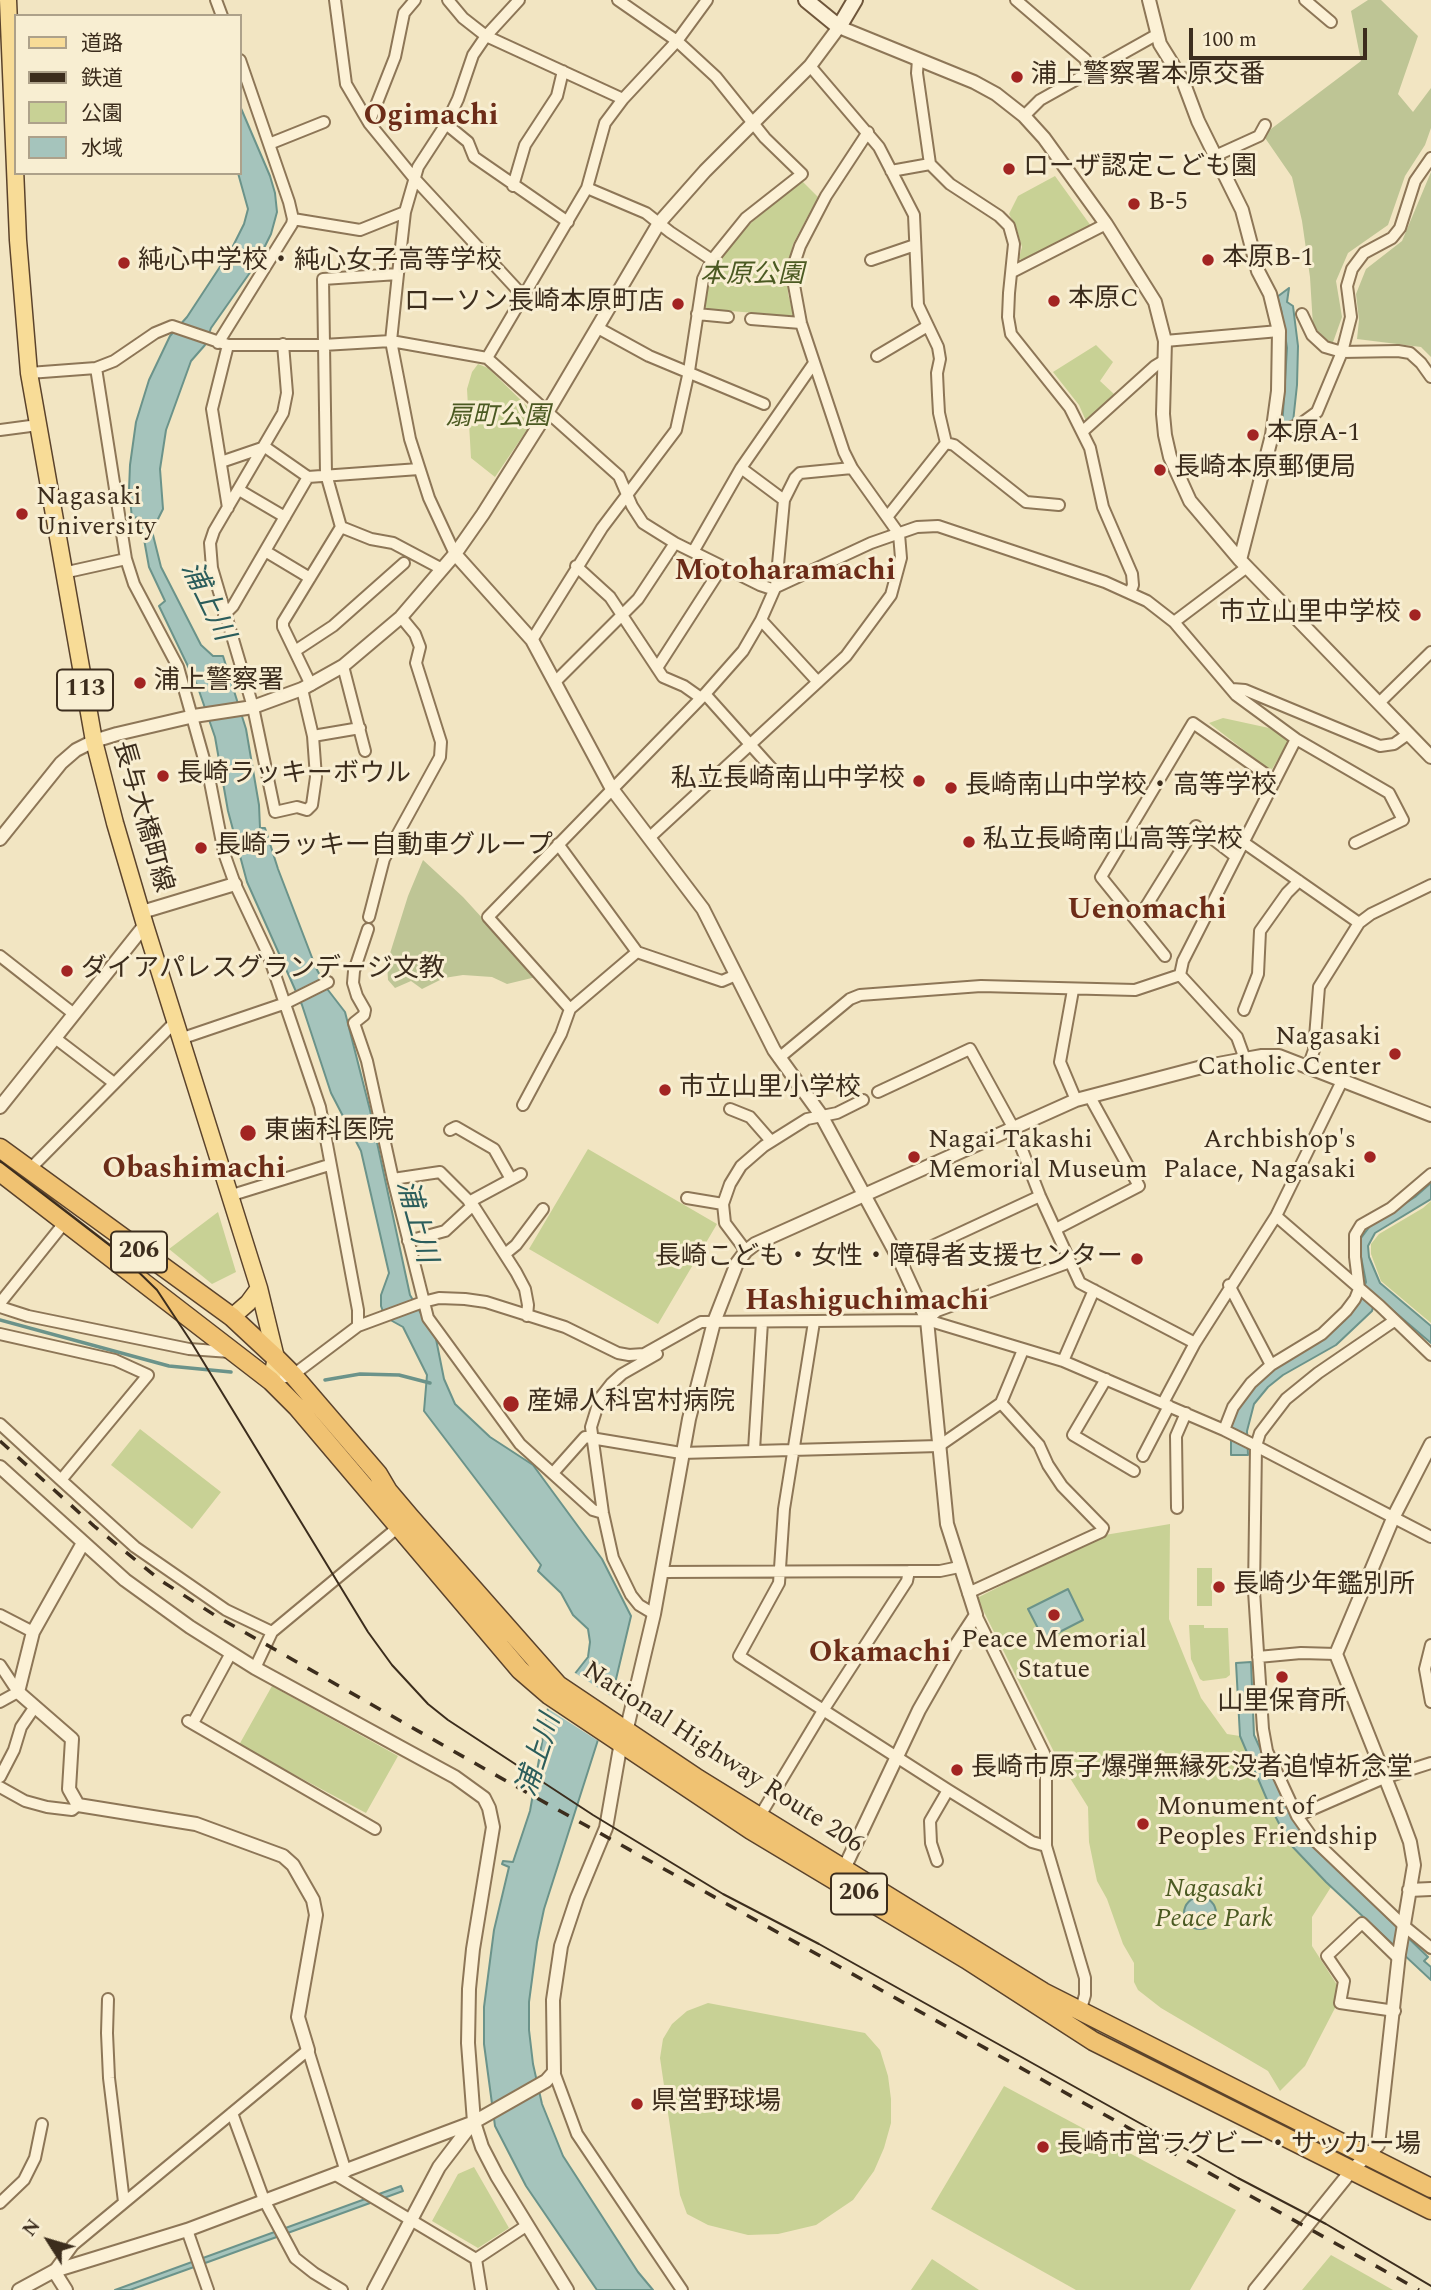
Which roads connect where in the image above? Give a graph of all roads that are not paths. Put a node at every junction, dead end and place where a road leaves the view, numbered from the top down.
1 (8, 0) edge
2 (335, 0) edge
3 (415, 0) edge
4 (448, 0) edge
5 (519, 0) edge
6 (618, 0) edge
7 (707, 0) edge
8 (806, 0) edge
9 (855, 0) edge
10 (1016, 0) edge
11 (1149, 0) edge
12 (1305, 0) edge
13 (1331, 22) dead end
14 (839, 27) junction
15 (1156, 35) junction
16 (486, 36) junction
17 (677, 41) junction
18 (918, 59) junction
19 (242, 66) edge
20 (810, 66) junction
21 (563, 71) junction
22 (1090, 71) junction
23 (623, 99) junction
24 (1024, 116) junction
25 (324, 122) dead end
26 (369, 123) junction
27 (752, 123) junction
28 (446, 124) junction
29 (1265, 125) dead end
30 (868, 132) junction
31 (14, 144) edge
32 (269, 145) junction
33 (1215, 156) junction
34 (1431, 158) edge
35 (930, 164) junction
36 (891, 171) junction
37 (15, 175) edge
38 (414, 178) junction
39 (513, 186) junction
40 (587, 188) junction
41 (405, 212) junction
42 (293, 219) junction
43 (568, 222) junction
44 (659, 223) junction
45 (1106, 224) junction
46 (915, 245) junction
47 (712, 260) junction
48 (871, 260) dead end
49 (1012, 272) junction
50 (398, 274) junction
51 (524, 297) junction
52 (697, 314) junction
53 (1302, 314) dead end
54 (728, 317) dead end
55 (751, 319) dead end
56 (801, 323) junction
57 (926, 327) junction
58 (598, 328) junction
59 (1279, 331) junction
60 (391, 341) junction
61 (1165, 341) junction
62 (220, 343) junction
63 (283, 344) junction
64 (323, 345) junction
65 (1342, 352) junction
66 (877, 356) dead end
67 (487, 358) junction
68 (1165, 360) junction
69 (814, 363) junction
70 (96, 368) junction
71 (689, 371) junction
72 (29, 373) junction
73 (1431, 377) edge
74 (764, 404) dead end
75 (548, 411) junction
76 (38, 425) junction
77 (0, 430) edge
78 (1082, 432) junction
79 (1272, 435) junction
80 (946, 443) junction
81 (265, 447) junction
82 (221, 462) junction
83 (741, 468) junction
84 (852, 468) junction
85 (419, 469) junction
86 (326, 474) junction
87 (308, 477) junction
88 (239, 490) junction
89 (627, 496) junction
90 (783, 500) junction
91 (1059, 505) dead end
92 (228, 508) junction
93 (888, 516) junction
94 (285, 517) junction
95 (341, 527) junction
96 (900, 534) junction
97 (675, 543) junction
98 (265, 551) junction
99 (693, 552) junction
100 (455, 554) junction
101 (126, 559) junction
102 (404, 563) dead end
103 (1243, 563) junction
104 (576, 566) junction
105 (722, 567) junction
106 (442, 569) junction
107 (63, 573) junction
108 (310, 578) junction
109 (776, 586) junction
110 (1130, 593) junction
111 (224, 615) junction
112 (622, 615) junction
113 (401, 617) junction
114 (761, 620) junction
115 (1174, 622) junction
116 (531, 640) junction
117 (295, 651) junction
118 (1431, 653) edge
119 (343, 666) junction
120 (657, 668) junction
121 (556, 681) junction
122 (818, 682) junction
123 (307, 687) junction
124 (1232, 689) junction
125 (703, 696) junction
126 (1379, 703) junction
127 (249, 707) junction
128 (199, 716) junction
129 (360, 728) junction
130 (1408, 734) junction
131 (313, 736) junction
132 (1296, 739) junction
133 (94, 741) junction
134 (750, 743) junction
135 (365, 751) dead end
136 (1431, 757) edge
137 (773, 770) dead end
138 (1274, 780) junction
139 (612, 789) junction
140 (649, 838) junction
141 (0, 839) edge
142 (1243, 842) junction
143 (558, 844) junction
144 (1355, 844) dead end
145 (1235, 856) junction
146 (1299, 881) junction
147 (235, 884) junction
148 (1431, 885) edge
149 (369, 916) dead end
150 (144, 918) junction
151 (1137, 920) junction
152 (1359, 923) junction
153 (368, 929) dead end
154 (637, 952) junction
155 (0, 956) edge
156 (1165, 956) dead end
157 (736, 975) junction
158 (1180, 975) junction
159 (328, 982) dead end
160 (1073, 990) junction
161 (286, 1003) junction
162 (570, 1009) junction
163 (1244, 1010) dead end
164 (74, 1014) junction
165 (177, 1020) junction
166 (55, 1038) junction
167 (183, 1038) junction
168 (779, 1058) junction
169 (1245, 1059) junction
170 (1308, 1066) junction
171 (1342, 1081) junction
172 (114, 1083) junction
173 (878, 1092) dead end
174 (1090, 1097) junction
175 (863, 1100) dead end
176 (1076, 1100) junction
177 (523, 1105) dead end
178 (0, 1107) edge
179 (730, 1110) dead end
180 (821, 1115) junction
181 (1431, 1115) edge
182 (1014, 1129) junction
183 (450, 1130) dead end
184 (771, 1141) junction
185 (0, 1148) edge
186 (329, 1165) junction
187 (29, 1170) junction
188 (0, 1172) edge
189 (1431, 1174) edge
190 (393, 1179) junction
191 (864, 1195) junction
192 (229, 1196) junction
193 (1040, 1196) junction
194 (687, 1198) dead end
195 (723, 1203) junction
196 (471, 1204) junction
197 (542, 1209) dead end
198 (1276, 1216) junction
199 (65, 1222) junction
200 (1056, 1229) junction
201 (408, 1241) junction
202 (746, 1251) junction
203 (505, 1254) junction
204 (900, 1261) junction
205 (1070, 1262) junction
206 (1230, 1285) junction
207 (259, 1288) junction
208 (1094, 1290) junction
209 (1360, 1290) junction
210 (418, 1304) junction
211 (0, 1305) edge
212 (527, 1316) junction
213 (232, 1317) junction
214 (927, 1320) junction
215 (1394, 1321) junction
216 (714, 1322) junction
217 (762, 1322) junction
218 (814, 1322) junction
219 (358, 1326) junction
220 (683, 1333) junction
221 (0, 1335) edge
222 (1195, 1343) junction
223 (1023, 1350) junction
224 (236, 1352) junction
225 (1431, 1354) edge
226 (276, 1358) junction
227 (1063, 1361) junction
228 (1271, 1365) junction
229 (293, 1375) junction
230 (1106, 1379) junction
231 (271, 1381) junction
232 (1002, 1403) junction
233 (1166, 1404) junction
234 (1186, 1413) junction
235 (0, 1424) edge
236 (1227, 1431) junction
237 (594, 1439) junction
238 (1431, 1444) edge
239 (1253, 1445) junction
240 (939, 1446) junction
241 (754, 1450) junction
242 (793, 1450) junction
243 (681, 1453) junction
244 (1143, 1456) dead end
245 (0, 1467) edge
246 (1134, 1471) dead end
247 (553, 1473) junction
248 (61, 1479) junction
249 (1177, 1508) dead end
250 (603, 1513) junction
251 (1394, 1516) junction
252 (404, 1522) junction
253 (1431, 1537) edge
254 (83, 1543) junction
255 (959, 1567) junction
256 (909, 1571) junction
257 (662, 1572) junction
258 (781, 1572) junction
259 (968, 1593) junction
260 (654, 1614) junction
261 (0, 1615) edge
262 (976, 1615) junction
263 (33, 1632) junction
264 (272, 1632) junction
265 (1431, 1644) edge
266 (231, 1653) junction
267 (1336, 1654) junction
268 (1258, 1657) junction
269 (0, 1665) edge
270 (255, 1668) junction
271 (18, 1692) junction
272 (0, 1702) edge
273 (1431, 1702) edge
274 (34, 1708) junction
275 (824, 1709) junction
276 (623, 1737) junction
277 (897, 1757) junction
278 (1431, 1763) edge
279 (0, 1777) edge
280 (1384, 1778) junction
281 (0, 1787) edge
282 (948, 1790) junction
283 (78, 1805) junction
284 (1297, 1816) junction
285 (755, 1824) junction
286 (374, 1829) dead end
287 (1046, 1846) junction
288 (937, 1861) dead end
289 (841, 1875) junction
290 (1431, 1889) edge
291 (1409, 1890) junction
292 (1403, 1927) junction
293 (1431, 1948) edge
294 (1399, 1957) junction
295 (108, 1999) dead end
296 (1395, 2011) junction
297 (1080, 2012) junction
298 (308, 2050) junction
299 (550, 2076) junction
300 (232, 2113) junction
301 (474, 2122) junction
302 (42, 2124) dead end
303 (1366, 2156) junction
304 (1352, 2171) junction
305 (340, 2173) junction
306 (1431, 2188) edge
307 (264, 2200) junction
308 (124, 2202) junction
309 (0, 2203) edge
310 (1431, 2210) edge
311 (412, 2220) junction
312 (526, 2226) junction
313 (187, 2230) junction
314 (476, 2259) junction
315 (54, 2271) junction
316 (19, 2290) edge
317 (66, 2290) edge
318 (208, 2290) edge
319 (342, 2290) edge
320 (374, 2290) edge
321 (481, 2290) edge
322 (567, 2290) edge
323 (682, 2290) edge
324 (1255, 2290) edge

1 - 31 main road, 長与大橋町線 / 113
2 - 26 street
3 - 26 street
4 - 16 street
5 - 16 street
6 - 17 street
7 - 17 street
8 - 14 main road
9 - 14 main road
10 - 22 street
11 - 15 street
12 - 13 street
14 - 18 street
14 - 20 street
15 - 22 street
15 - 33 street
16 - 21 street
16 - 28 street
17 - 23 street
17 - 27 street
18 - 24 street
18 - 35 street
19 - 32 street
20 - 27 street
20 - 30 street
21 - 23 street
21 - 39 street
22 - 24 street
23 - 40 street
24 - 45 street
25 - 32 street
26 - 38 street
27 - 44 street
27 - 47 street
28 - 38 street
28 - 39 street
29 - 33 street
30 - 36 street
30 - 56 street
32 - 42 street
33 - 59 street
34 - 65 street
35 - 36 street
35 - 49 street
36 - 46 street
37 - 72 main road, 長与大橋町線 / 113
38 - 41 street
38 - 51 street
39 - 43 street
40 - 43 street
40 - 44 street
41 - 42 street
41 - 50 street
42 - 62 street
43 - 51 street
44 - 47 street
44 - 58 street
45 - 49 street
45 - 61 street
46 - 48 street
46 - 57 street
47 - 52 street
49 - 78 street
50 - 60 street
50 - 64 street
51 - 67 street
52 - 54 street
52 - 71 street
53 - 65 street
55 - 56 street
56 - 69 street
57 - 66 street
57 - 80 street
58 - 71 street
58 - 75 street
59 - 61 street
59 - 79 street
60 - 64 street
60 - 67 street
60 - 85 street
61 - 68 street
62 - 63 street
62 - 70 street
62 - 82 street
63 - 64 street
63 - 81 street
64 - 86 street
65 - 73 street
65 - 79 street
67 - 75 street
68 - 78 street
68 - 103 street
69 - 83 street
69 - 84 street
70 - 72 street
70 - 101 street
71 - 74 street
71 - 89 street
72 - 76 main road, 長与大橋町線 / 113
75 - 89 street
75 - 100 street
76 - 77 street
76 - 107 main road, 長与大橋町線 / 113
78 - 110 street
79 - 103 street
80 - 91 street
80 - 93 street
81 - 82 street
81 - 87 street
81 - 88 street
82 - 92 street
83 - 90 street
83 - 99 street
84 - 90 street
84 - 93 street
85 - 86 street
85 - 100 street
86 - 87 street
86 - 95 street
87 - 94 street
88 - 92 street
88 - 94 street
89 - 97 street
89 - 104 street
90 - 109 street
92 - 111 street
93 - 96 street
94 - 98 street
95 - 106 street
95 - 108 street
96 - 109 street
96 - 110 street
96 - 122 street
97 - 99 street
97 - 112 street
98 - 108 street
98 - 111 street
99 - 105 street
100 - 106 street
100 - 116 street
101 - 107 street
101 - 128 street
102 - 117 street
103 - 115 street
103 - 126 street
104 - 112 street
104 - 116 street
105 - 109 street
105 - 120 street
106 - 113 street
107 - 133 main road, 長与大橋町線 / 113
108 - 117 street
109 - 114 street
110 - 115 street
111 - 127 street
112 - 120 street
112 - 121 street
113 - 119 street
113 - 149 street
114 - 122 street
114 - 125 street
115 - 124 street
116 - 121 street
117 - 123 street
118 - 126 street
119 - 123 street
119 - 129 street
120 - 125 street
121 - 139 street
122 - 134 street
123 - 127 street
123 - 131 street
124 - 130 street
124 - 132 street
125 - 134 street
125 - 139 street
126 - 130 street
127 - 128 street
127 - 131 street
128 - 133 street
128 - 147 street
129 - 131 street
129 - 135 street
130 - 136 street
132 - 138 street
132 - 144 street
133 - 141 street
133 - 150 main road, 長与大橋町線 / 113
134 - 137 street
134 - 140 street
138 - 142 street
138 - 151 street
139 - 140 street
139 - 143 street
140 - 157 street
142 - 145 street
142 - 146 street
143 - 154 street
143 - 162 street
145 - 151 street
145 - 158 street
146 - 152 street
146 - 163 street
147 - 150 street
147 - 161 street
148 - 152 street
150 - 164 street
150 - 165 main road, 長与大橋町線 / 113
151 - 156 street
152 - 170 street
153 - 190 street
154 - 157 street
154 - 162 street
155 - 164 street
157 - 168 street
158 - 160 street
158 - 169 street
159 - 161 street
160 - 168 street
160 - 176 street
161 - 167 street
161 - 186 street
162 - 177 street
164 - 166 street
165 - 167 main road, 長与大橋町線 / 113
165 - 172 street
166 - 172 street
166 - 178 street
167 - 192 main road, 長与大橋町線 / 113
168 - 180 street
169 - 170 street
169 - 174 street
170 - 171 street
171 - 181 street
171 - 198 street
172 - 187 street
173 - 182 street
174 - 176 street
174 - 200 street
175 - 180 street
176 - 182 street
179 - 184 street
180 - 184 street
180 - 191 street
182 - 191 street
182 - 193 street
183 - 196 street
184 - 195 street
185 - 187 highway, National Highway Route 206 / 206
186 - 192 street
186 - 219 street
187 - 213 highway, National Highway Route 206 / 206
188 - 199 highway, National Highway Route 206 / 206
189 - 209 street
190 - 196 street
190 - 201 street
191 - 202 street
191 - 204 street
192 - 207 main road, 長与大橋町線 / 113
193 - 200 street
193 - 204 street
194 - 195 street
195 - 202 street
196 - 201 street
196 - 203 street
197 - 203 street
198 - 206 street
198 - 209 street
199 - 211 street
199 - 224 highway, National Highway Route 206 / 206
200 - 205 street
201 - 210 street
202 - 216 street
203 - 212 street
204 - 214 street
205 - 208 street
205 - 214 street
206 - 222 street
206 - 228 street
207 - 213 main road
207 - 226 main road, 長与大橋町線 / 113
208 - 222 street
208 - 227 street
209 - 215 street
209 - 228 street
210 - 212 street
210 - 219 street
210 - 247 street
211 - 224 street
212 - 220 street
213 - 226 highway, National Highway Route 206 / 206
214 - 218 street
214 - 223 street
214 - 240 street
215 - 225 street
215 - 239 street
216 - 217 street
216 - 220 street
216 - 243 street
217 - 218 street
217 - 241 street
218 - 242 street
219 - 229 street
220 - 237 street
221 - 248 street
222 - 233 street
223 - 227 street
223 - 232 street
224 - 231 highway, National Highway Route 206 / 206
226 - 229 highway, National Highway Route 206 / 206
226 - 231 main road, 長与大橋町線 / 113
227 - 230 street
228 - 236 street
229 - 231 street
229 - 252 highway, National Highway Route 206 / 206
230 - 233 street
230 - 246 street
231 - 252 highway, National Highway Route 206 / 206
232 - 240 street
232 - 259 street
233 - 234 street
233 - 244 street
234 - 236 street
234 - 249 street
235 - 248 street
236 - 239 street
237 - 243 street
237 - 247 street
237 - 250 street
238 - 251 street
239 - 251 street
239 - 268 street
240 - 242 street
240 - 255 street
241 - 242 street
241 - 243 street
242 - 258 street
243 - 257 street
245 - 254 street
247 - 250 street
248 - 264 street
250 - 260 street
251 - 253 street
251 - 267 street
252 - 264 street
252 - 276 highway, National Highway Route 206 / 206
254 - 263 street
254 - 266 street
255 - 256 street
255 - 259 street
256 - 258 street
256 - 275 street
257 - 258 street
257 - 260 street
258 - 275 street
259 - 262 street
260 - 276 street
261 - 263 street
262 - 277 street
262 - 287 street
263 - 271 street
264 - 270 street
265 - 273 street
266 - 270 street
266 - 286 street
267 - 268 street
267 - 280 street
268 - 284 street
269 - 271 street
270 - 301 street
271 - 272 street
271 - 274 street
274 - 279 street
274 - 283 street
275 - 277 street
275 - 285 street
276 - 285 highway, National Highway Route 206 / 206
276 - 299 street
277 - 282 street
277 - 289 street
278 - 280 street
280 - 284 street
280 - 291 street
281 - 283 street
282 - 287 street
282 - 288 street
283 - 298 street
284 - 292 street
285 - 289 highway, National Highway Route 206 / 206
287 - 297 street
289 - 297 highway, National Highway Route 206 / 206
289 - 304 highway, National Highway Route 206 / 206
290 - 291 street
291 - 292 street
292 - 293 street
292 - 294 street
294 - 296 street
294 - 296 street
295 - 308 street
296 - 303 street
297 - 303 highway, National Highway Route 206 / 206
298 - 300 street
298 - 305 street
299 - 301 street
299 - 323 street
300 - 307 street
300 - 308 street
301 - 305 street
301 - 311 street
301 - 312 street
302 - 309 street
303 - 304 street
303 - 306 highway, National Highway Route 206 / 206
304 - 310 highway, National Highway Route 206 / 206
304 - 324 street
305 - 307 street
305 - 311 street
307 - 313 street
307 - 319 street
308 - 315 street
311 - 314 street
311 - 320 street
312 - 314 street
312 - 322 street
313 - 315 street
313 - 318 street
314 - 321 street
315 - 316 street
315 - 317 street

